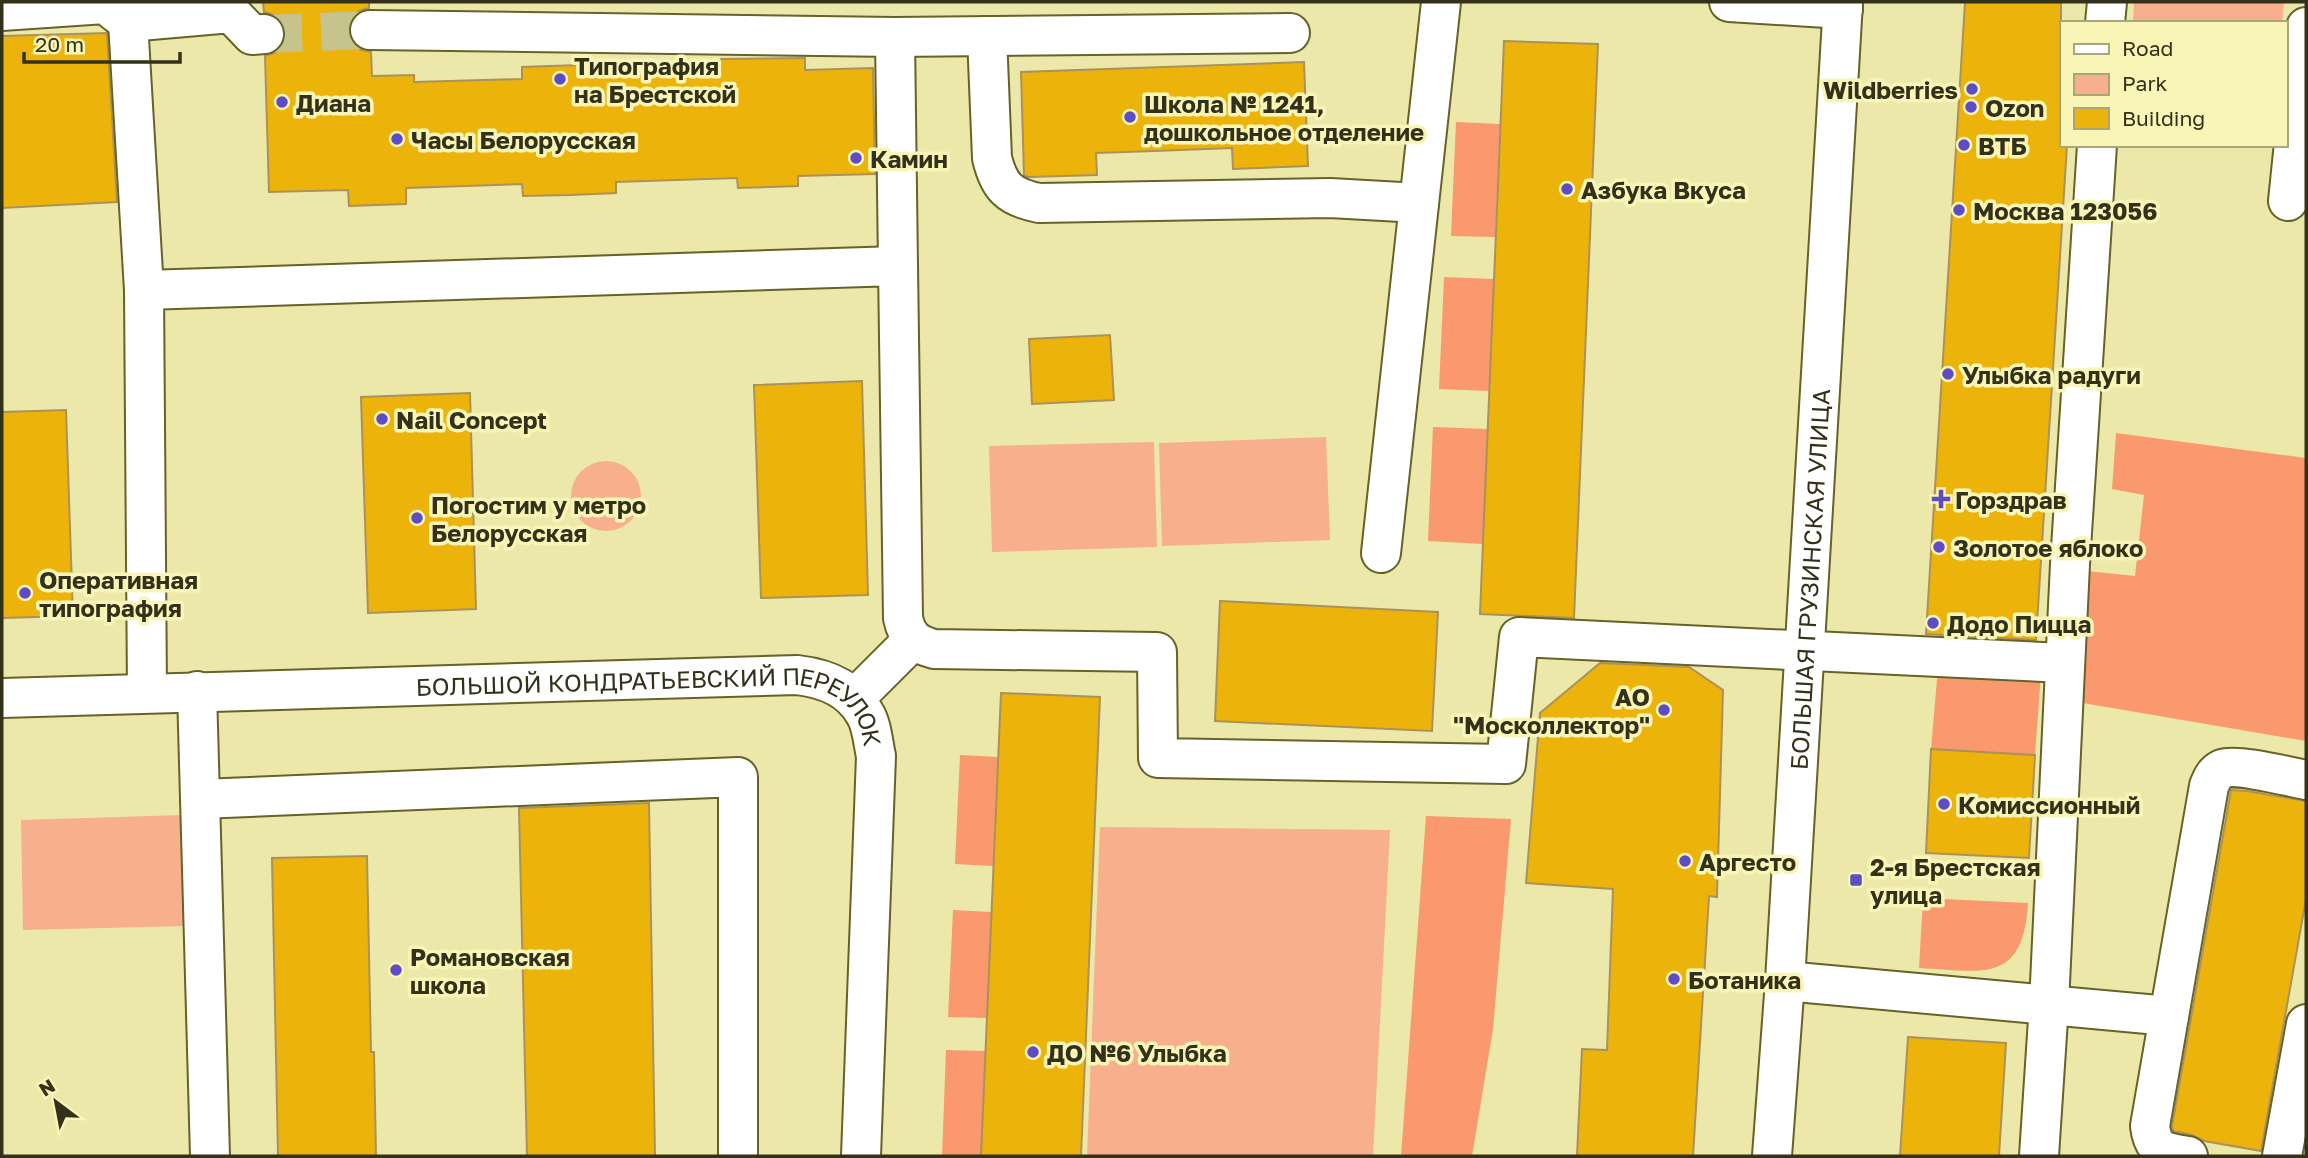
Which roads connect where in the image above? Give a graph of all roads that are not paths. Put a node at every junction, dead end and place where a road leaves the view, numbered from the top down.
1 (1441, 2) edge
2 (1729, 2) edge
3 (2107, 2) edge
4 (1843, 5) edge
5 (231, 8) edge
6 (2, 11) edge
7 (2105, 21) edge
8 (128, 22) junction
9 (2306, 27) edge
10 (370, 30) tunnel mouth
11 (1290, 33) dead end
12 (264, 34) tunnel mouth
13 (987, 36) junction
14 (895, 37) junction
15 (2097, 147) edge
16 (2288, 201) dead end
17 (1419, 203) junction
18 (898, 267) junction
19 (144, 290) junction
20 (1381, 553) dead end
21 (912, 640) junction
22 (1805, 651) junction
23 (2064, 663) junction
24 (197, 691) junction
25 (147, 693) junction
26 (2, 698) edge
27 (854, 699) junction
28 (2306, 780) edge
29 (200, 799) junction
30 (1786, 981) junction
31 (2049, 1004) junction
32 (2169, 1016) junction
33 (2306, 1024) edge
34 (211, 1156) edge
35 (738, 1156) edge
36 (861, 1156) edge
37 (1772, 1156) edge
38 (2039, 1156) edge
39 (2188, 1156) edge
40 (2282, 1156) edge

1 - 17 street
2 - 4 street
3 - 7 street
4 - 22 street, БОЛЬШАЯ ГРУЗИНСКАЯ УЛИЦА
5 - 8 street
5 - 12 street
6 - 8 street
8 - 19 street
9 - 16 street
10 - 14 street
11 - 13 street
13 - 14 street
13 - 17 street
14 - 18 street
15 - 23 street
17 - 20 street
18 - 19 street
18 - 21 street
19 - 25 street
21 - 22 street
21 - 27 street
22 - 23 street
22 - 30 street, БОЛЬШАЯ ГРУЗИНСКАЯ УЛИЦА
23 - 31 street
24 - 25 street, БОЛЬШОЙ КОНДРАТЬЕВСКИЙ ПЕРЕУЛОК
24 - 27 street, БОЛЬШОЙ КОНДРАТЬЕВСКИЙ ПЕРЕУЛОК
24 - 29 street
25 - 26 street, БОЛЬШОЙ КОНДРАТЬЕВСКИЙ ПЕРЕУЛОК
27 - 36 street, БОЛЬШОЙ КОНДРАТЬЕВСКИЙ ПЕРЕУЛОК
28 - 32 street
29 - 34 street
29 - 35 street
30 - 31 street
30 - 37 street, БОЛЬШАЯ ГРУЗИНСКАЯ УЛИЦА
31 - 32 street
31 - 38 street
32 - 39 street
33 - 40 street

